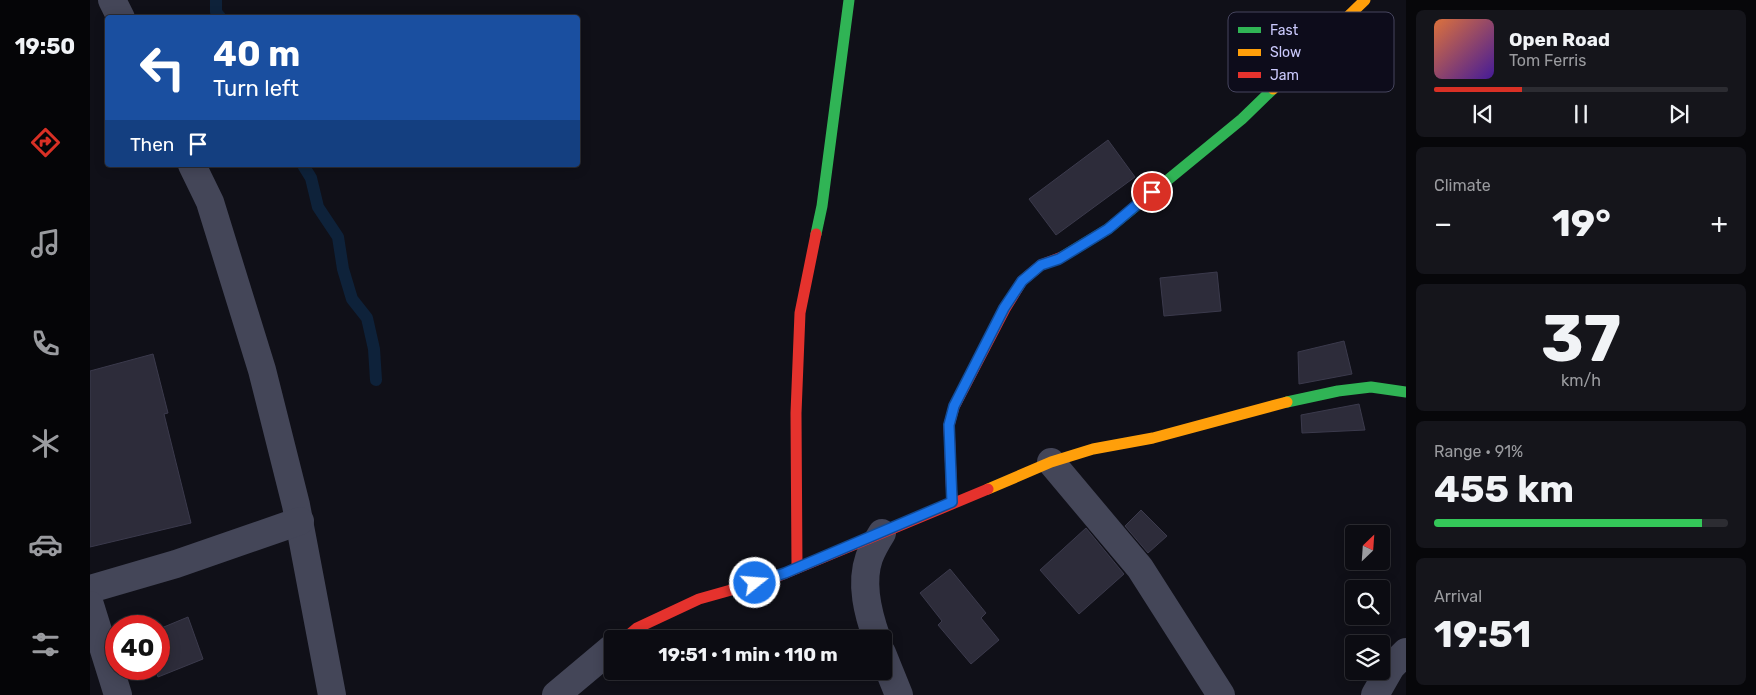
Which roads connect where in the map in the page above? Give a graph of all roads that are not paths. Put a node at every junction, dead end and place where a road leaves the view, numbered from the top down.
1 (112, 0) edge
2 (848, 0) edge
3 (1364, 0) edge
4 (1352, 12) edge
5 (120, 15) edge
6 (1270, 92) edge
7 (193, 167) edge
8 (1406, 392) edge
9 (1051, 462) junction
10 (952, 502) junction
11 (300, 522) junction
12 (882, 533) junction
13 (797, 568) junction
14 (90, 589) edge
15 (90, 605) edge
16 (635, 630) edge
17 (875, 630) edge
18 (1406, 652) edge
19 (604, 655) edge
20 (892, 678) edge
21 (118, 695) edge
22 (332, 695) edge
23 (556, 695) edge
24 (899, 695) edge
25 (1221, 695) edge
26 (1375, 695) edge

1 - 5 street
2 - 13 street
3 - 4 street
6 - 10 street
7 - 11 street
8 - 9 street
9 - 10 street
9 - 25 street
10 - 12 street
11 - 14 street
11 - 22 street
12 - 13 street
12 - 17 street
13 - 16 street
15 - 21 street
18 - 26 street
19 - 23 street
20 - 24 street

